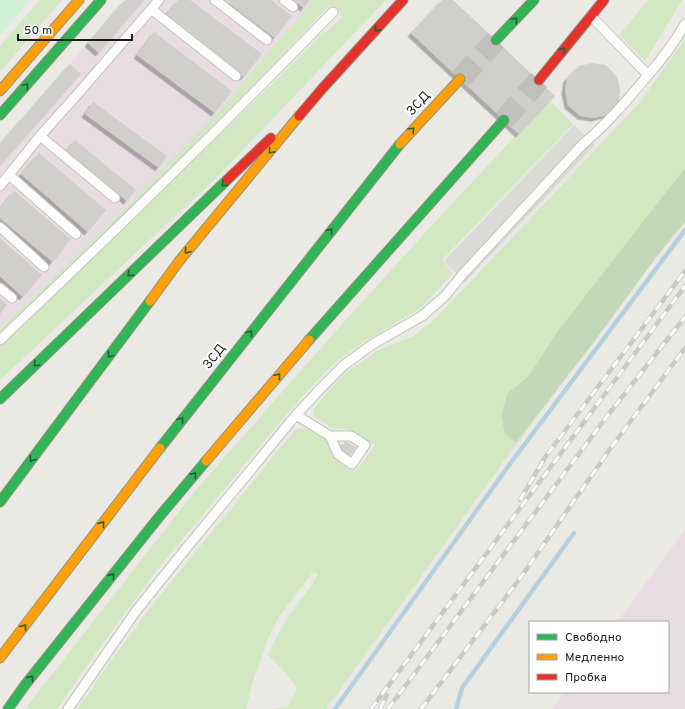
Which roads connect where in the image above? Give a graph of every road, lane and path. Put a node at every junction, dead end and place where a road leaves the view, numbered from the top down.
1 (79, 0) edge
2 (101, 0) edge
3 (159, 0) edge
4 (215, 0) edge
5 (284, 0) edge
6 (403, 0) edge
7 (534, 0) edge
8 (604, 0) edge
9 (293, 7) dead end
10 (151, 9) junction
11 (332, 12) dead end
12 (591, 16) junction
13 (685, 24) edge
14 (267, 40) dead end
15 (496, 40) tunnel mouth
16 (648, 75) junction
17 (236, 76) dead end
18 (460, 79) tunnel mouth
19 (539, 80) tunnel mouth
20 (322, 89) junction
21 (0, 90) edge
22 (0, 115) edge
23 (504, 120) tunnel mouth
24 (40, 136) junction
25 (9, 175) junction
26 (0, 186) edge
27 (115, 198) dead end
28 (0, 227) edge
29 (76, 234) dead end
30 (44, 266) dead end
31 (0, 288) edge
32 (12, 298) dead end
33 (0, 340) edge
34 (0, 399) edge
35 (296, 415) junction
36 (330, 436) dead end
37 (0, 502) edge
38 (0, 658) edge
39 (8, 709) edge
40 (68, 709) edge

1 - 21 main road
22 -> 2 main road
3 - 10 lane
4 - 14 lane
5 - 9 lane
6 -> 20 main road
15 -> 7 main road
8 - 12 main road
10 - 17 lane
10 - 24 lane
11 - 33 lane
12 - 16 lane
19 -> 12 main road
13 - 16 lane
16 - 35 lane
38 -> 18 main road, ЗСД
20 -> 34 main road
20 -> 37 main road
39 -> 23 main road
24 - 25 lane
24 - 27 lane
25 - 26 lane
25 - 29 lane
28 - 30 lane
31 - 32 lane
35 - 36 lane
35 - 40 lane

